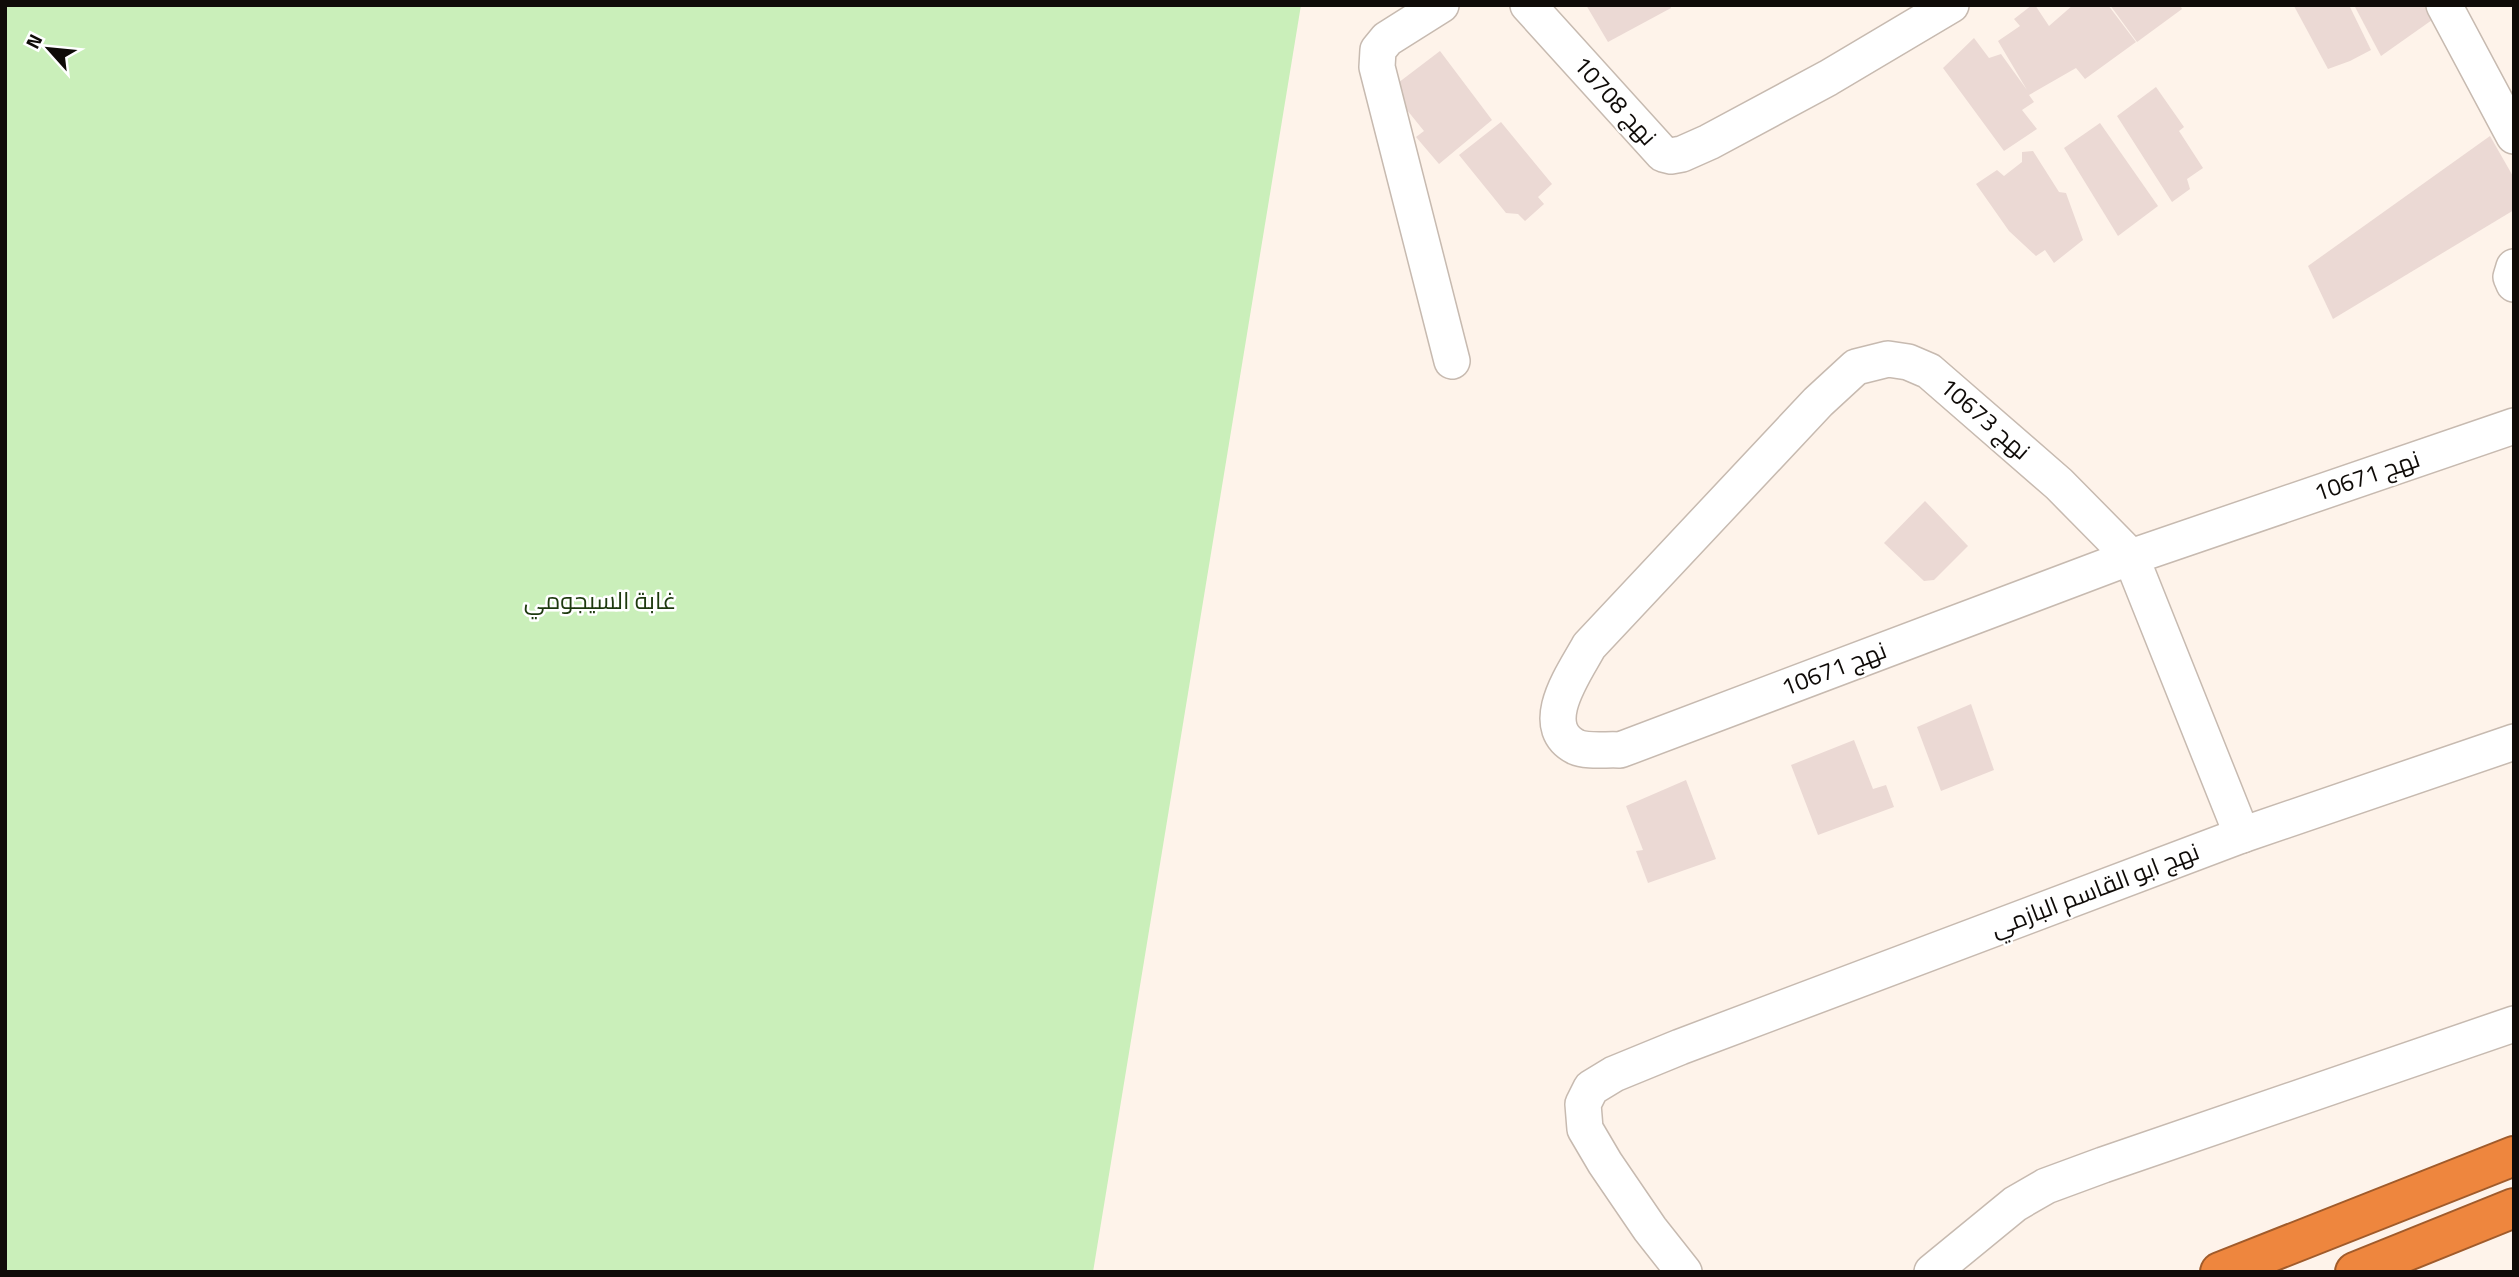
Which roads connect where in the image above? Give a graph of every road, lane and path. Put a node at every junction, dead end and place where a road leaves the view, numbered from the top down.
1 (1441, 5) edge
2 (1528, 5) edge
3 (2444, 5) edge
4 (1944, 7) edge
5 (2514, 136) edge
6 (2514, 267) edge
7 (2514, 284) edge
8 (1452, 361) dead end
9 (1818, 402) joint
10 (2514, 426) edge
11 (2132, 557) junction
12 (2514, 742) edge
13 (2242, 835) junction
14 (2514, 1024) edge
15 (2514, 1156) edge
16 (2514, 1209) edge
17 (1684, 1272) edge
18 (1932, 1272) edge
19 (2220, 1272) edge
20 (2355, 1272) edge

1 - 8 street
2 - 4 street, نهج 10708
3 - 5 street
6 - 7 street
9 - 11 street, نهج 10673
9 - 11 street, نهج 10671
10 - 11 street, نهج 10671
11 - 13 street
12 - 13 street, نهج ابو القاسم البازمي
13 - 17 street, نهج ابو القاسم البازمي
14 - 18 street
15 - 19 highway
16 - 20 highway

